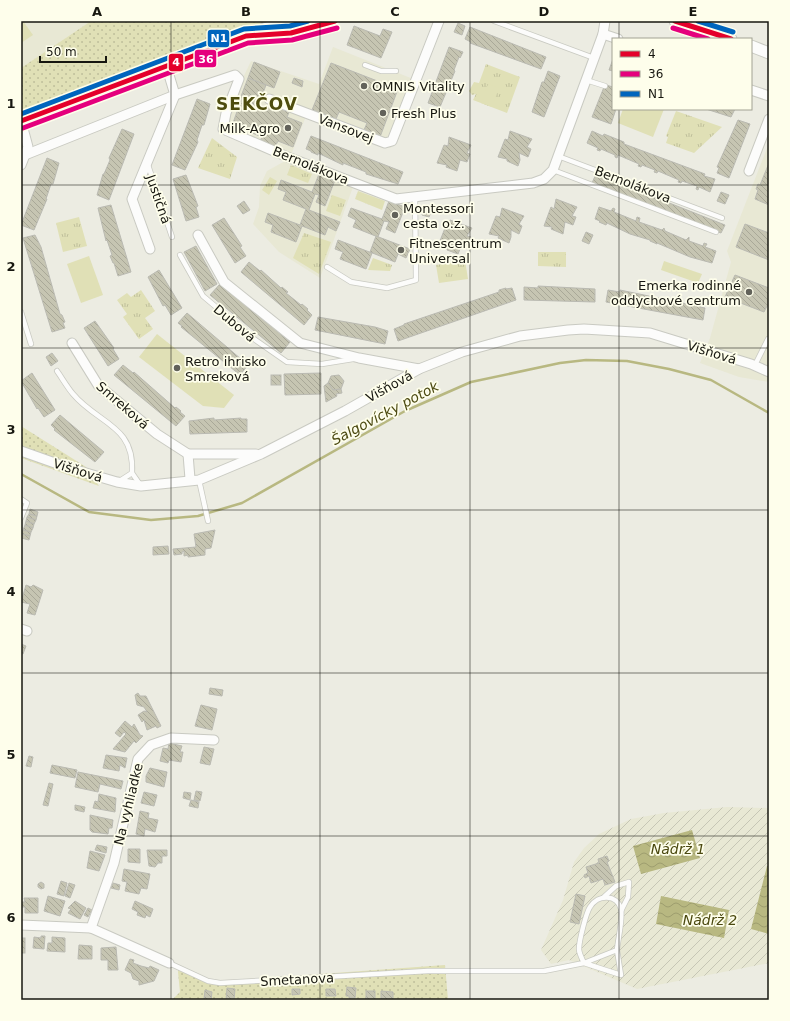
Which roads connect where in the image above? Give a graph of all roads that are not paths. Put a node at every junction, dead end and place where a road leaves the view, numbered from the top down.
1 (286, 21) edge
2 (336, 21) edge
3 (439, 21) edge
4 (494, 21) edge
5 (606, 21) edge
6 (675, 21) edge
7 (603, 34) junction
8 (246, 36) junction
9 (615, 38) edge
10 (728, 38) edge
11 (752, 46) edge
12 (769, 53) edge
13 (594, 58) junction
14 (166, 65) junction
15 (365, 65) dead end
16 (396, 71) dead end
17 (586, 80) junction
18 (604, 86) dead end
19 (752, 90) edge
20 (175, 95) junction
21 (769, 96) edge
22 (269, 99) dead end
23 (769, 119) edge
24 (21, 121) edge
25 (25, 155) junction
26 (558, 156) junction
27 (146, 162) junction
28 (21, 165) edge
29 (553, 170) junction
30 (749, 171) dead end
31 (415, 196) junction
32 (722, 218) dead end
33 (716, 232) dead end
34 (198, 235) dead end
35 (172, 237) dead end
36 (150, 249) dead end
37 (180, 255) dead end
38 (327, 267) dead end
39 (21, 312) edge
40 (768, 339) dead end
41 (72, 343) dead end
42 (31, 344) dead end
43 (359, 358) junction
44 (755, 365) junction
45 (419, 369) junction
46 (57, 371) dead end
47 (769, 372) edge
48 (21, 451) edge
49 (188, 454) junction
50 (261, 454) junction
51 (132, 473) junction
52 (195, 480) junction
53 (117, 482) junction
54 (141, 486) junction
55 (21, 499) edge
56 (21, 518) edge
57 (208, 521) dead end
58 (214, 740) dead end
59 (604, 897) junction
60 (621, 911) junction
61 (21, 925) edge
62 (91, 928) junction
63 (617, 950) junction
64 (168, 963) joint
65 (584, 963) junction

1 - 8 street
2 - 8 lane
3 - 22 street, Vansovej
4 - 13 lane
5 - 7 street
6 - 10 street
7 - 9 street
7 - 13 street
8 - 14 street
11 - 12 street
13 - 17 street
14 - 20 street
14 - 24 street
15 - 16 lane
17 - 18 lane
17 - 26 street
19 - 21 street
20 - 25 street
20 - 27 street, Justičná
20 - 31 street, Bernolákova
23 - 30 street
24 - 25 street
25 - 28 street
26 - 29 street
26 - 32 lane, Bernolákova
27 - 35 lane, Justičná
27 - 36 street, Justičná
29 - 31 street, Bernolákova
29 - 33 lane, Bernolákova
31 - 38 lane
34 - 43 street, Dubová
37 - 43 lane, Dubová
39 - 42 lane
40 - 44 lane
41 - 49 street, Smreková
43 - 45 street, Dubová
44 - 45 street, Višňová
44 - 47 street, Višňová
45 - 50 street, Višňová
46 - 51 lane, Smreková
48 - 53 street, Višňová
49 - 50 street
49 - 52 street
50 - 52 street, Višňová
51 - 53 lane
51 - 54 lane
52 - 54 street, Višňová
52 - 57 lane
53 - 54 street, Višňová
55 - 56 lane
58 - 62 street, Na vyhliadke
59 - 60 lane
59 - 60 lane
59 - 65 lane
60 - 63 lane
61 - 62 street, Smetanova
62 - 64 street, Smetanova
63 - 65 lane, Smetanova
63 - 65 lane
64 - 65 lane, Smetanova

